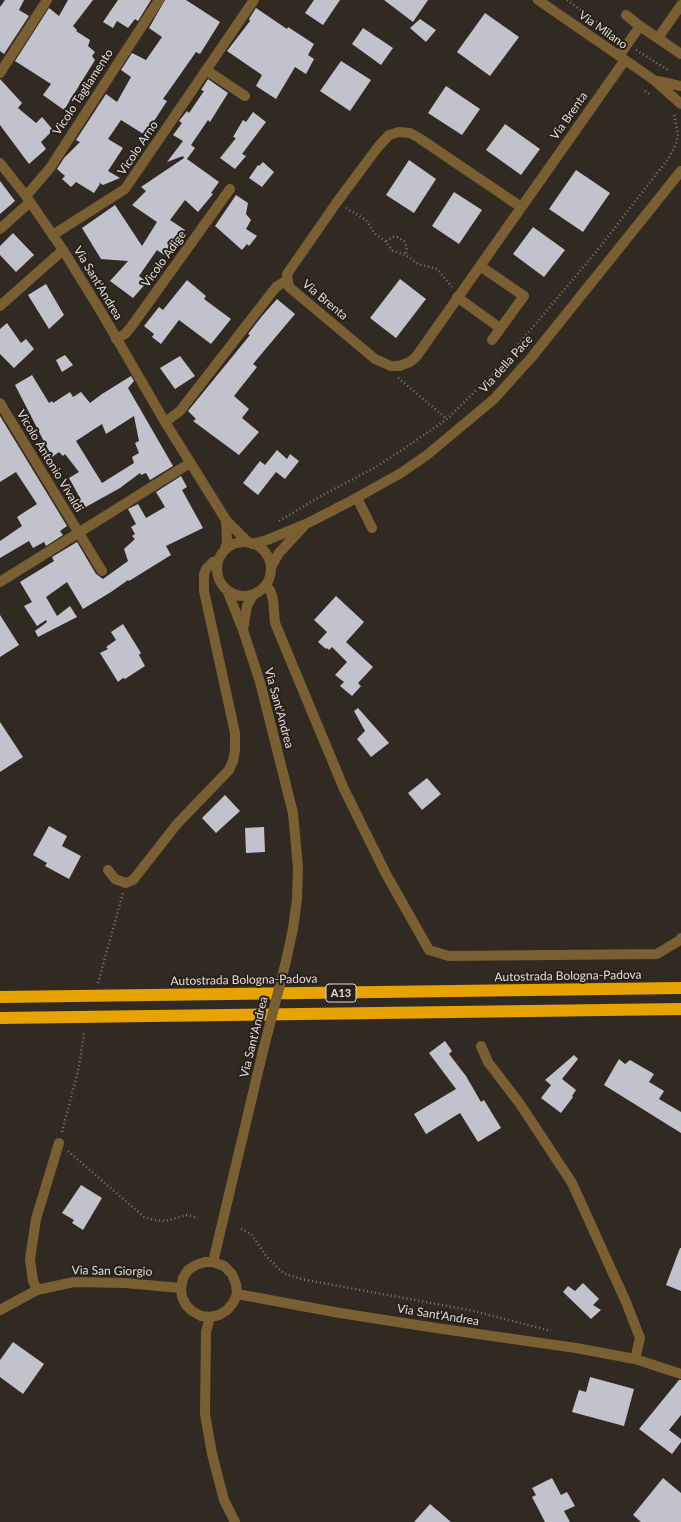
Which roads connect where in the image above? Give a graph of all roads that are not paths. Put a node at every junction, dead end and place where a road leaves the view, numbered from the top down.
1 (47, 0) edge
2 (159, 0) edge
3 (254, 0) edge
4 (538, 0) edge
5 (681, 5) edge
6 (626, 15) dead end
7 (640, 26) junction
8 (658, 38) junction
9 (681, 54) edge
10 (622, 58) junction
11 (206, 70) junction
12 (0, 72) edge
13 (654, 80) junction
14 (681, 86) edge
15 (245, 96) dead end
16 (681, 104) edge
17 (0, 163) edge
18 (681, 171) edge
19 (230, 189) dead end
20 (28, 199) junction
21 (521, 207) junction
22 (0, 229) edge
23 (53, 236) junction
24 (62, 250) junction
25 (480, 266) junction
26 (287, 280) junction
27 (459, 295) junction
28 (0, 306) edge
29 (500, 328) junction
30 (116, 339) junction
31 (492, 340) dead end
32 (0, 403) edge
33 (165, 422) junction
34 (190, 463) junction
35 (357, 498) junction
36 (226, 520) junction
37 (306, 524) junction
38 (372, 528) dead end
39 (78, 532) junction
40 (251, 543) junction
41 (225, 550) junction
42 (218, 562) junction
43 (271, 567) junction
44 (102, 571) dead end
45 (0, 582) edge
46 (265, 586) junction
47 (227, 590) junction
48 (253, 594) junction
49 (243, 630) junction
50 (108, 870) dead end
51 (681, 938) edge
52 (681, 988) edge
53 (0, 997) edge
54 (681, 1009) edge
55 (0, 1018) edge
56 (481, 1046) dead end
57 (59, 1143) road end
58 (213, 1262) junction
59 (181, 1288) junction
60 (37, 1290) junction
61 (237, 1294) junction
62 (0, 1310) edge
63 (210, 1317) junction
64 (636, 1359) junction
65 (681, 1374) edge
66 (235, 1522) edge

1 - 12 street
2 - 20 street, Vicolo Tagliamento
3 - 11 street, Vicolo Arno
4 - 10 street, Via Milano
5 - 8 street
6 - 7 street
7 - 8 street
7 - 10 street, Via Brenta
8 - 9 street
10 - 13 street, Via Milano
10 - 21 street, Via Brenta
11 - 15 street
11 - 23 street, Vicolo Arno
13 - 14 street, Via Milano
13 - 16 street, Via Milano
17 - 20 street, Via Sant'Andrea
18 - 35 street, Via della Pace
19 - 30 street, Vicolo Adige
20 - 22 street, Vicolo Tagliamento
20 - 23 street, Via Sant'Andrea
21 - 25 street, Via Brenta
21 - 26 street, Via Brenta
23 - 24 street, Via Sant'Andrea
24 - 28 street
24 - 30 street, Via Sant'Andrea
25 - 27 street, Via Brenta
25 - 29 street
26 - 27 street, Via Brenta
26 - 33 street
27 - 29 street
29 - 31 street
30 - 33 street, Via Sant'Andrea
32 - 39 street, Vicolo Antonio Vivaldi
33 - 34 street, Via Sant'Andrea
34 - 36 street, Via Sant'Andrea
34 - 39 street, Vicolo Antonio Vivaldi
35 - 37 street, Via della Pace
35 - 38 street
36 - 40 street, Via Sant'Andrea
36 - 41 street, Via Sant'Andrea
37 - 40 street, Via della Pace
37 - 43 street, Via della Pace
39 - 44 street, Vicolo Antonio Vivaldi
39 - 45 street, Vicolo Antonio Vivaldi
40 - 41 street
40 - 43 street
41 - 42 street
42 - 47 street
42 - 50 street
43 - 46 street
46 - 48 street
46 - 51 street, Via Sant'Andrea
47 - 48 street
47 - 49 street, Via Sant'Andrea
48 - 49 street, Via Sant'Andrea
49 - 58 street, Via Sant'Andrea, bridge
52 - 53 highway, Autostrada Bologna-Padova / A13
54 - 55 highway, A13
56 - 64 street
57 - 60 street
58 - 59 street
58 - 61 street
59 - 60 street, Via San Giorgio
59 - 63 street
60 - 62 street, Via San Giorgio
61 - 63 street
61 - 64 street, Via Sant'Andrea
63 - 66 street
64 - 65 street, Via Sant'Andrea

